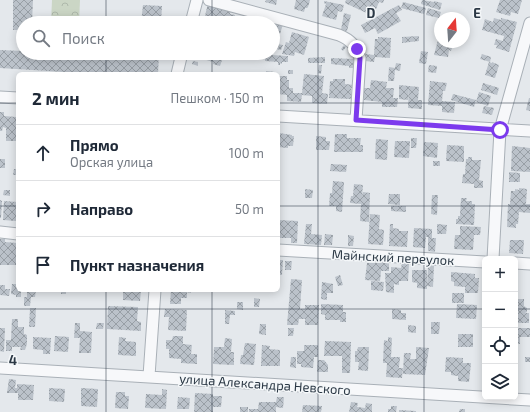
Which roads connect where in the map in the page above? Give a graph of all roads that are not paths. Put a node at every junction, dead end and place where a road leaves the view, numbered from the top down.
1 (197, 0) edge
2 (209, 0) edge
3 (192, 16) edge
4 (268, 16) edge
5 (280, 19) edge
6 (530, 23) edge
7 (180, 60) edge
8 (177, 72) edge
9 (0, 97) edge
10 (16, 98) edge
11 (280, 116) edge
12 (356, 120) junction
13 (500, 130) junction
14 (530, 131) edge
15 (0, 232) edge
16 (16, 234) edge
17 (280, 250) edge
18 (493, 256) edge
19 (482, 262) edge
20 (518, 263) edge
21 (530, 264) edge
22 (155, 292) edge
23 (0, 368) edge
24 (149, 376) junction
25 (482, 397) edge
26 (518, 399) edge
27 (530, 400) edge

1 - 3 street
2 - 4 street
5 - 12 street
6 - 13 street
7 - 8 street
9 - 10 street
11 - 12 street
12 - 13 street
13 - 14 street
13 - 18 street
15 - 16 street
17 - 19 street, Майнский переулок
20 - 21 street
22 - 24 street
23 - 24 street, улица Александра Невского
24 - 25 street, улица Александра Невского
26 - 27 street, улица Александра Невского

